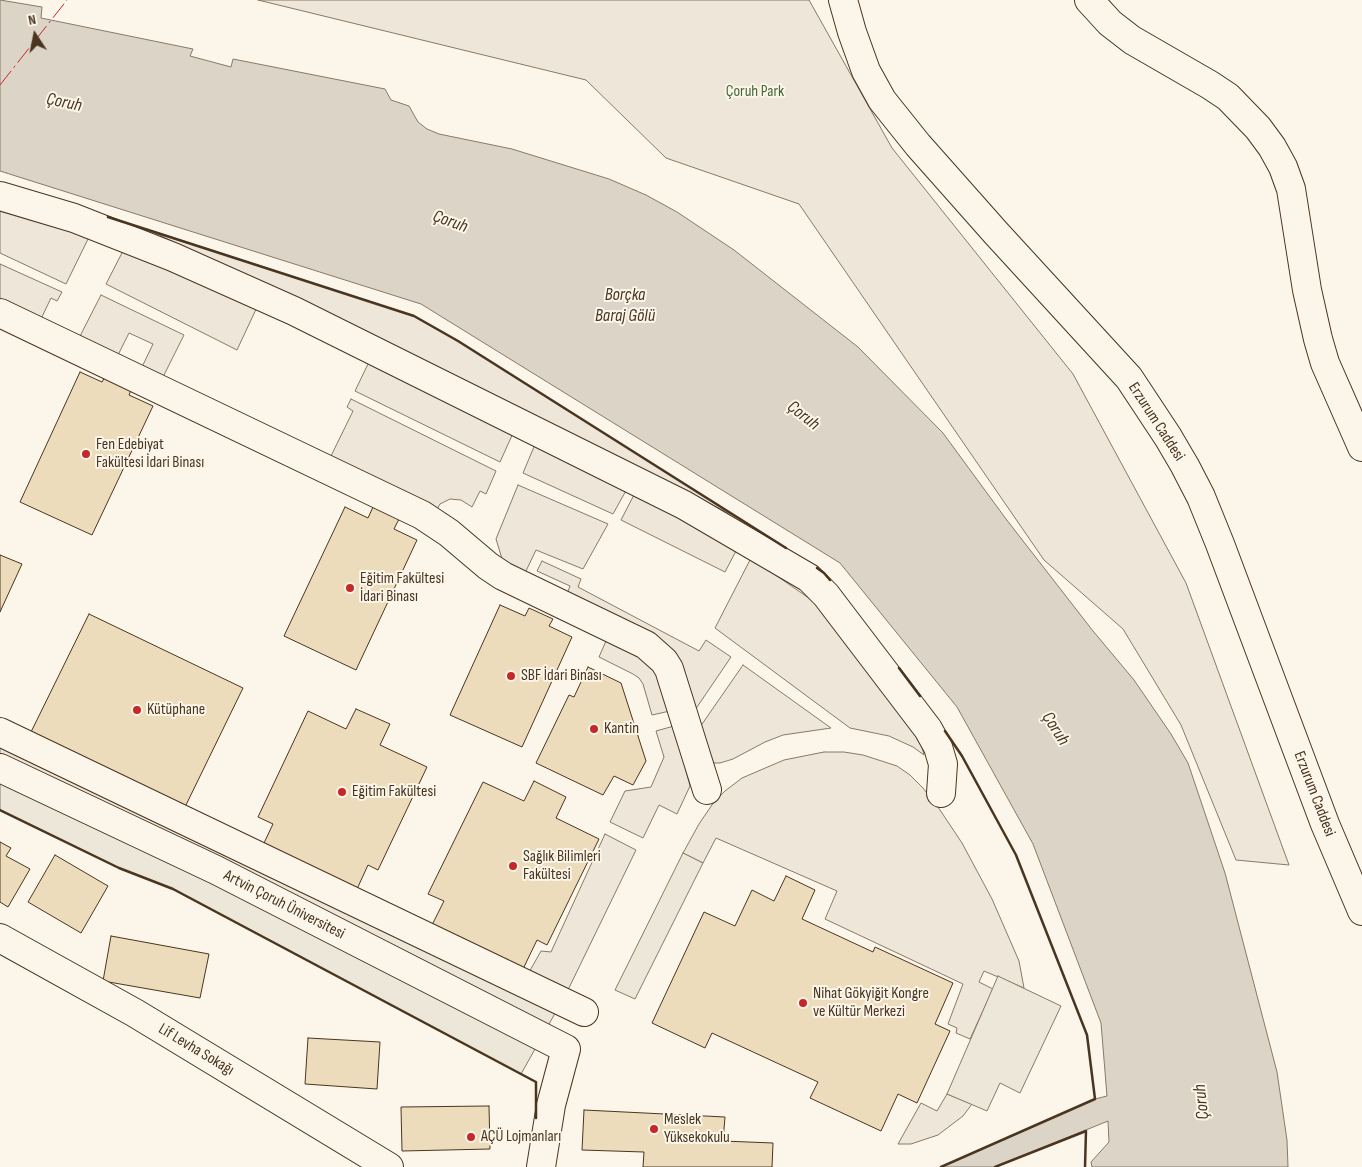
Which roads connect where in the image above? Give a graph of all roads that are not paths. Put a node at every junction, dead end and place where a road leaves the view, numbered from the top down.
1 (843, 0) edge
2 (1089, 0) edge
3 (0, 196) edge
4 (0, 313) edge
5 (1362, 447) edge
6 (0, 732) edge
7 (0, 768) edge
8 (706, 790) dead end
9 (941, 793) dead end
10 (1362, 911) edge
11 (0, 938) edge
12 (584, 1012) dead end
13 (389, 1167) edge
14 (541, 1167) edge

1 - 10 street, Erzurum Caddesi
2 - 5 street
3 - 9 street
4 - 8 street
6 - 12 street
7 - 14 street, Artvin Çoruh Üniversitesi
11 - 13 street, Lif Levha Sokağı

